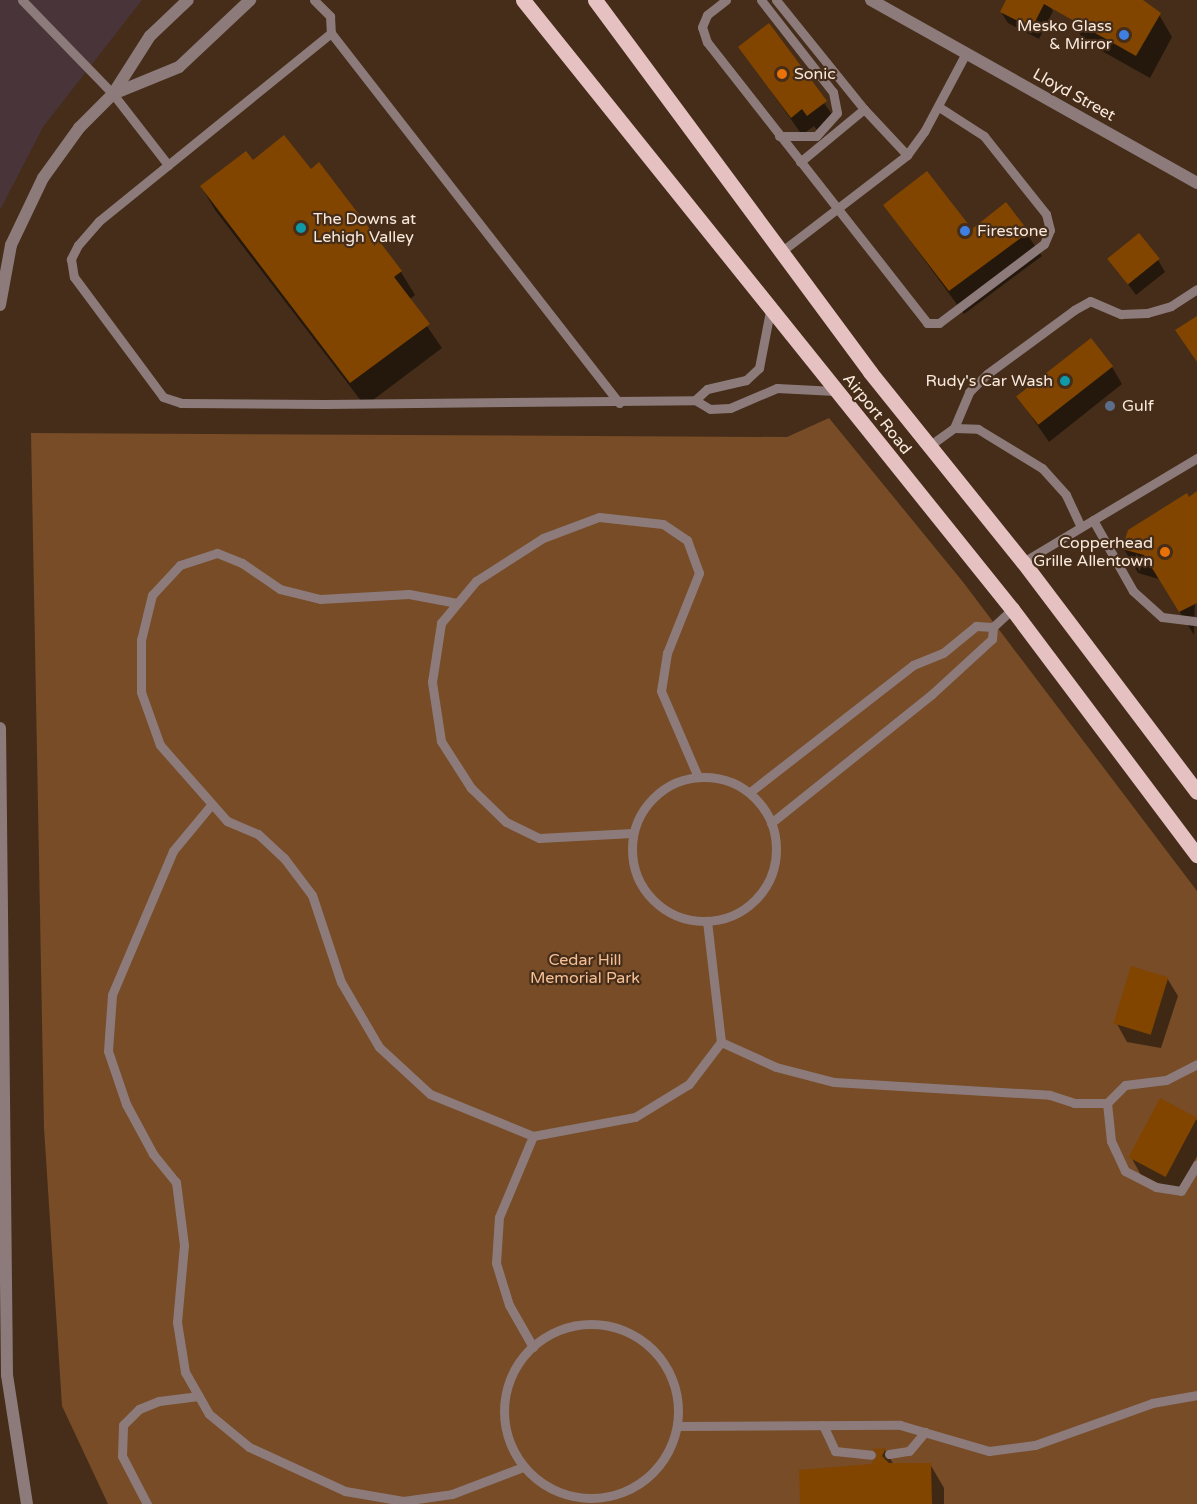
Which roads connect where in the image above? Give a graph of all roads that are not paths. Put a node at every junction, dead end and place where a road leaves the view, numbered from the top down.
1 (22, 0) edge
2 (188, 0) edge
3 (250, 0) edge
4 (314, 0) edge
5 (523, 0) edge
6 (595, 0) edge
7 (726, 0) edge
8 (761, 0) edge
9 (776, 0) edge
10 (871, 0) edge
11 (331, 33) junction
12 (966, 53) junction
13 (113, 94) junction
14 (939, 107) junction
15 (864, 109) junction
16 (779, 136) junction
17 (907, 155) junction
18 (800, 162) junction
19 (168, 165) junction
20 (1197, 183) edge
21 (836, 209) junction
22 (783, 251) junction
23 (1197, 289) edge
24 (0, 305) edge
25 (770, 311) junction
26 (835, 391) junction
27 (695, 400) junction
28 (619, 403) junction
29 (954, 428) junction
30 (929, 446) junction
31 (1197, 458) edge
32 (1093, 520) junction
33 (1081, 527) junction
34 (1023, 562) junction
35 (457, 603) junction
36 (1012, 609) junction
37 (1197, 621) edge
38 (993, 627) junction
39 (943, 653) junction
40 (955, 669) junction
41 (0, 728) edge
42 (698, 777) junction
43 (750, 792) junction
44 (1197, 792) edge
45 (211, 805) junction
46 (771, 823) junction
47 (632, 833) junction
48 (1197, 855) edge
49 (707, 921) junction
50 (721, 1042) junction
51 (1, 1059) edge
52 (1197, 1064) edge
53 (1107, 1103) junction
54 (533, 1136) junction
55 (1197, 1164) edge
56 (533, 1347) junction
57 (4, 1376) edge
58 (1197, 1395) edge
59 (199, 1396) junction
60 (823, 1425) junction
61 (678, 1426) junction
62 (925, 1432) junction
63 (889, 1454) dead end
64 (871, 1455) dead end
65 (523, 1467) junction
66 (580, 1501) edge
67 (27, 1504) edge
68 (147, 1504) edge

1 - 13 lane
2 - 13 street
3 - 13 street
4 - 11 lane
5 - 25 main road, Airport Road
6 - 22 main road, Airport Road
7 - 16 lane
8 - 16 lane
9 - 15 lane
10 - 12 street, Lloyd Street
11 - 19 lane
11 - 28 lane
12 - 14 lane
12 - 20 street, Lloyd Street
13 - 19 lane
13 - 24 street
14 - 17 lane
14 - 21 lane
15 - 17 lane
15 - 18 lane
16 - 18 lane
17 - 21 lane
18 - 21 lane
19 - 28 lane
21 - 22 lane
22 - 30 main road, Airport Road
23 - 29 lane
25 - 26 main road, Airport Road
25 - 27 lane
26 - 27 lane
26 - 36 main road, Airport Road
27 - 28 lane
29 - 30 lane
29 - 33 lane
30 - 34 main road, Airport Road
31 - 32 lane
32 - 33 lane
32 - 37 lane
33 - 34 lane
34 - 44 main road, Airport Road
35 - 42 lane
35 - 45 lane
35 - 47 lane
36 - 38 lane
36 - 48 main road, Airport Road
38 - 39 lane
38 - 40 lane
39 - 40 lane
39 - 43 lane
40 - 46 lane
41 - 51 street
42 - 43 lane
42 - 47 lane
43 - 46 lane
45 - 54 lane
45 - 59 lane
46 - 49 lane
47 - 49 lane
49 - 50 lane
50 - 53 lane
50 - 54 lane
51 - 57 street
52 - 53 lane
53 - 55 lane
54 - 56 lane
56 - 61 lane
56 - 65 lane
57 - 67 street
58 - 62 lane
59 - 65 lane
59 - 68 lane
60 - 61 lane
60 - 62 lane
60 - 64 lane
61 - 66 lane
62 - 63 lane
65 - 66 lane

